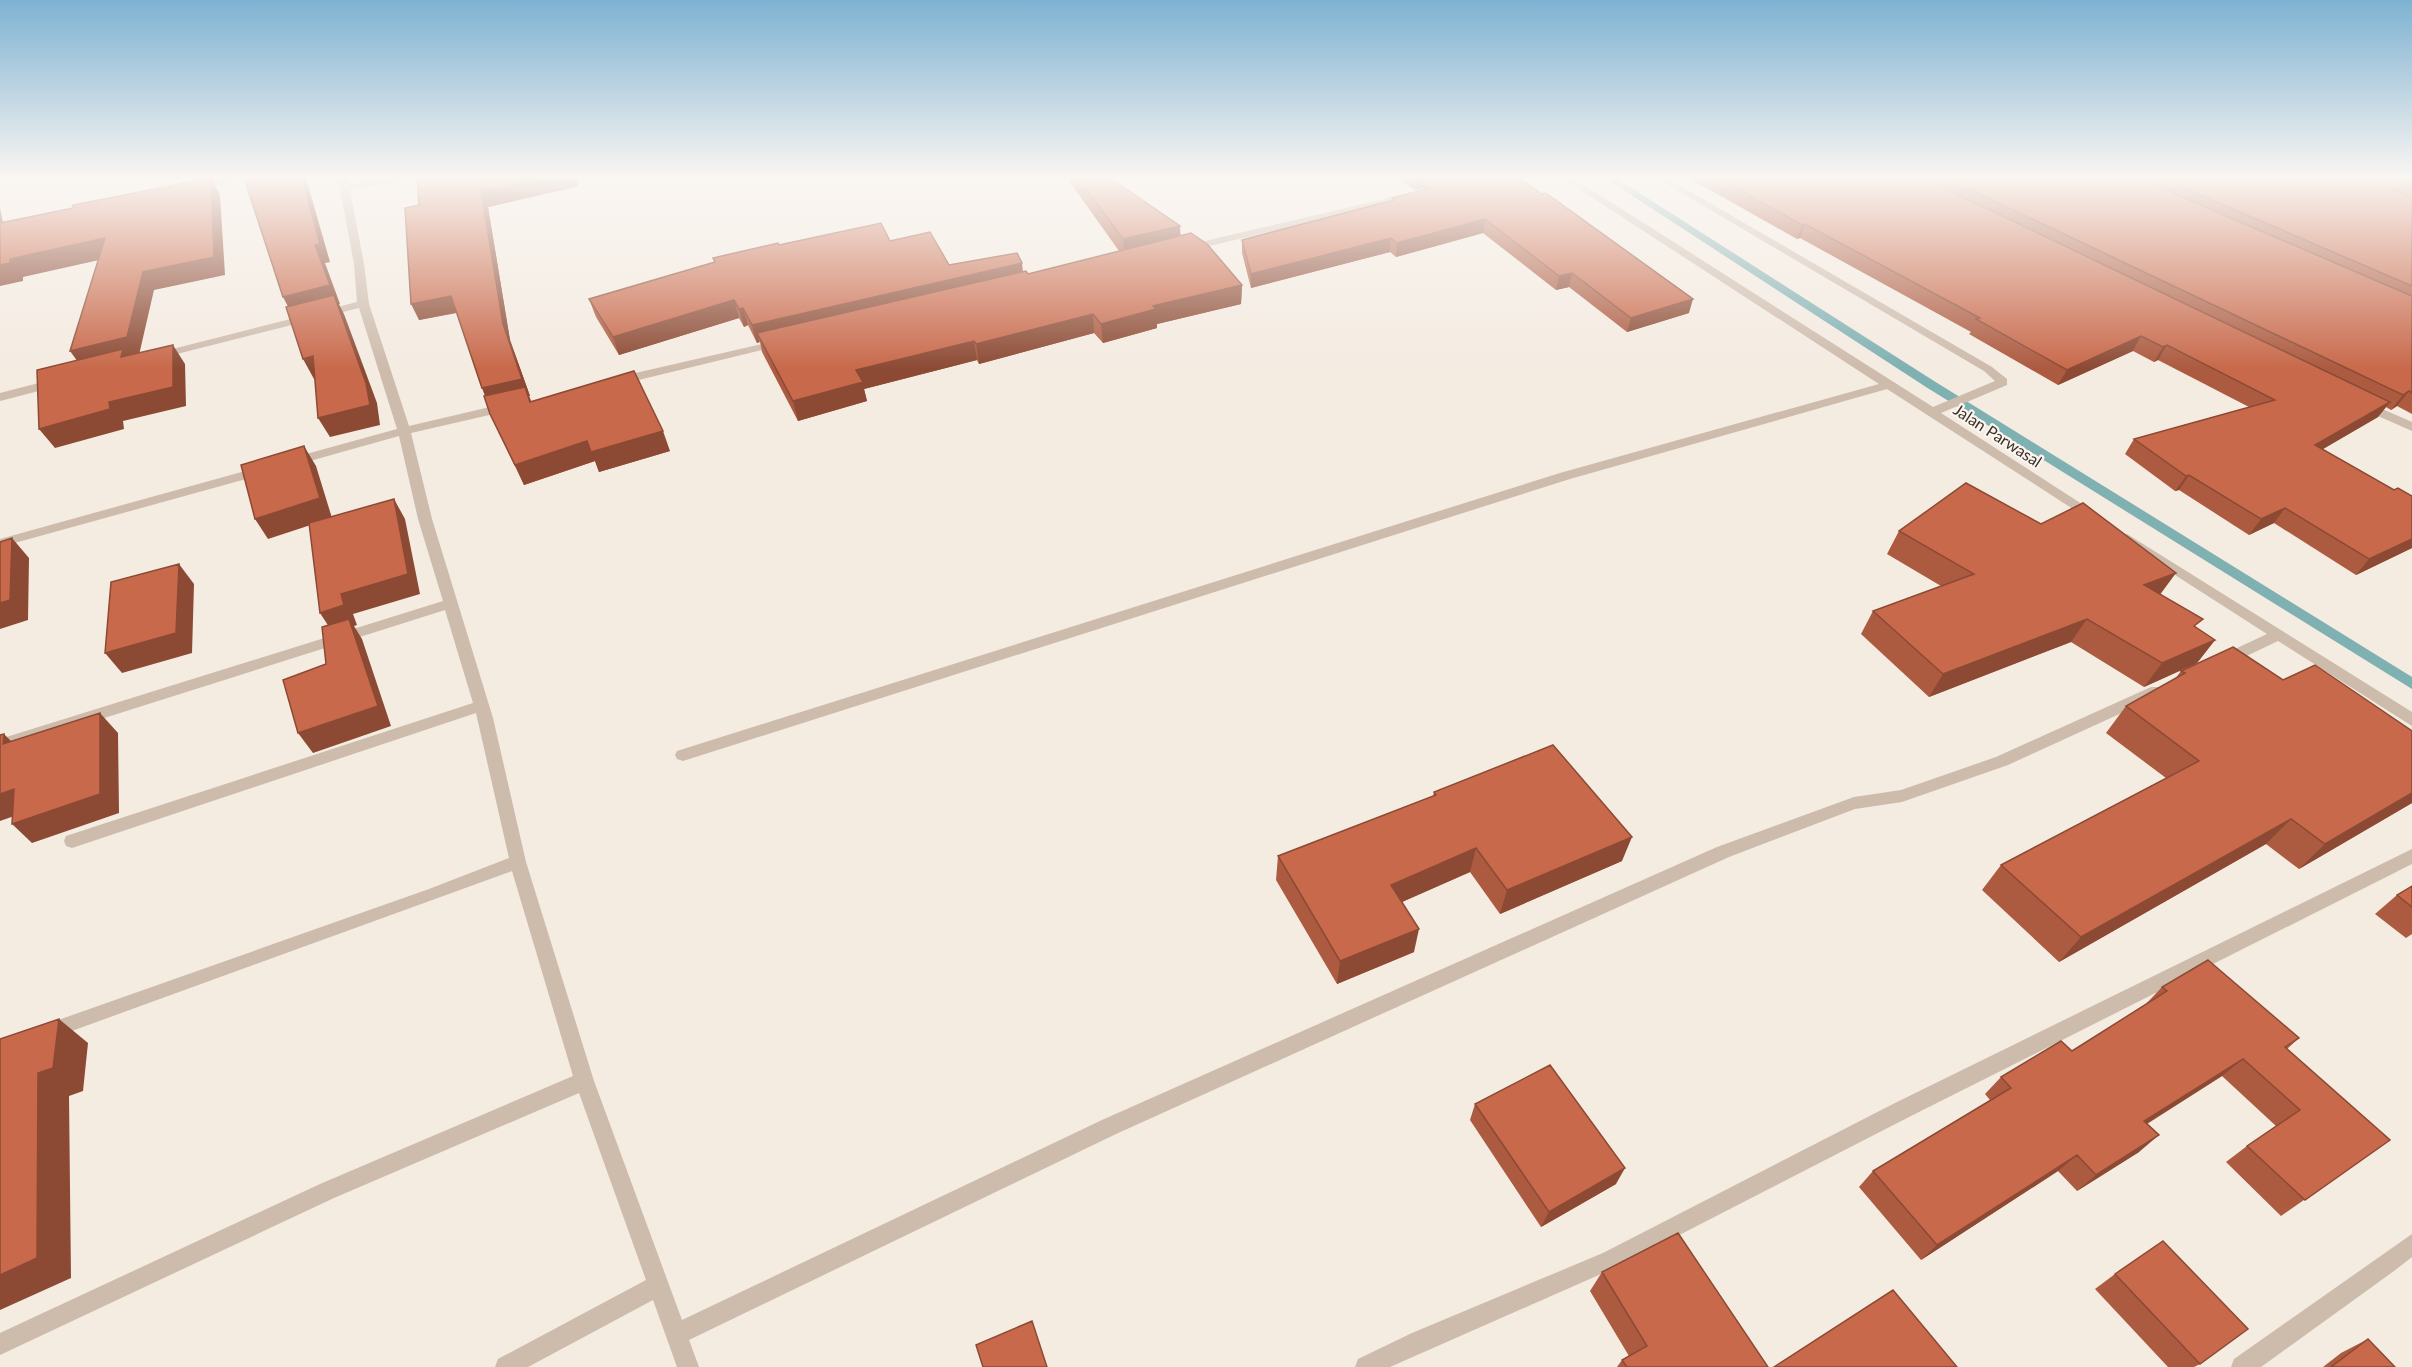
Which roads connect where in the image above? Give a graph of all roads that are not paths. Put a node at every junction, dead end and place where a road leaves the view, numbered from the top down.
1 (355, 242) edge
2 (1212, 242) edge
3 (1667, 242) edge
4 (1770, 242) edge
5 (1173, 251) edge
6 (363, 304) junction
7 (789, 341) edge
8 (150, 358) edge
9 (72, 378) edge
10 (602, 385) edge
11 (1890, 385) junction
12 (0, 397) edge
13 (2351, 399) edge
14 (521, 404) edge
15 (1932, 412) junction
16 (2412, 427) edge
17 (404, 431) junction
18 (0, 543) edge
19 (449, 604) junction
20 (2279, 635) junction
21 (2204, 669) edge
22 (2172, 684) edge
23 (481, 706) junction
24 (2412, 720) edge
25 (0, 745) edge
26 (683, 755) dead end
27 (72, 841) dead end
28 (2412, 856) edge
29 (518, 862) junction
30 (32, 1038) edge
31 (584, 1081) junction
32 (2412, 1244) edge
33 (659, 1286) junction
34 (675, 1335) junction
35 (0, 1344) edge
36 (506, 1367) edge
37 (688, 1367) edge
38 (1366, 1367) edge
39 (2242, 1367) edge

1 - 6 street
2 - 5 street
3 - 11 street, Jalan Parwasal
4 - 15 street
6 - 8 street
6 - 17 street
7 - 10 street
9 - 12 street
11 - 15 street, Jalan Parwasal
11 - 26 street
13 - 16 street
14 - 17 street
15 - 20 street, Jalan Parwasal
17 - 18 street
17 - 19 street
19 - 23 street
19 - 25 street
20 - 21 street
20 - 24 street, Jalan Parwasal
22 - 34 street
23 - 27 street
23 - 29 street
28 - 38 street
29 - 30 street
29 - 31 street
31 - 33 street
31 - 35 street
32 - 39 street
33 - 34 street
33 - 36 street
34 - 37 street

